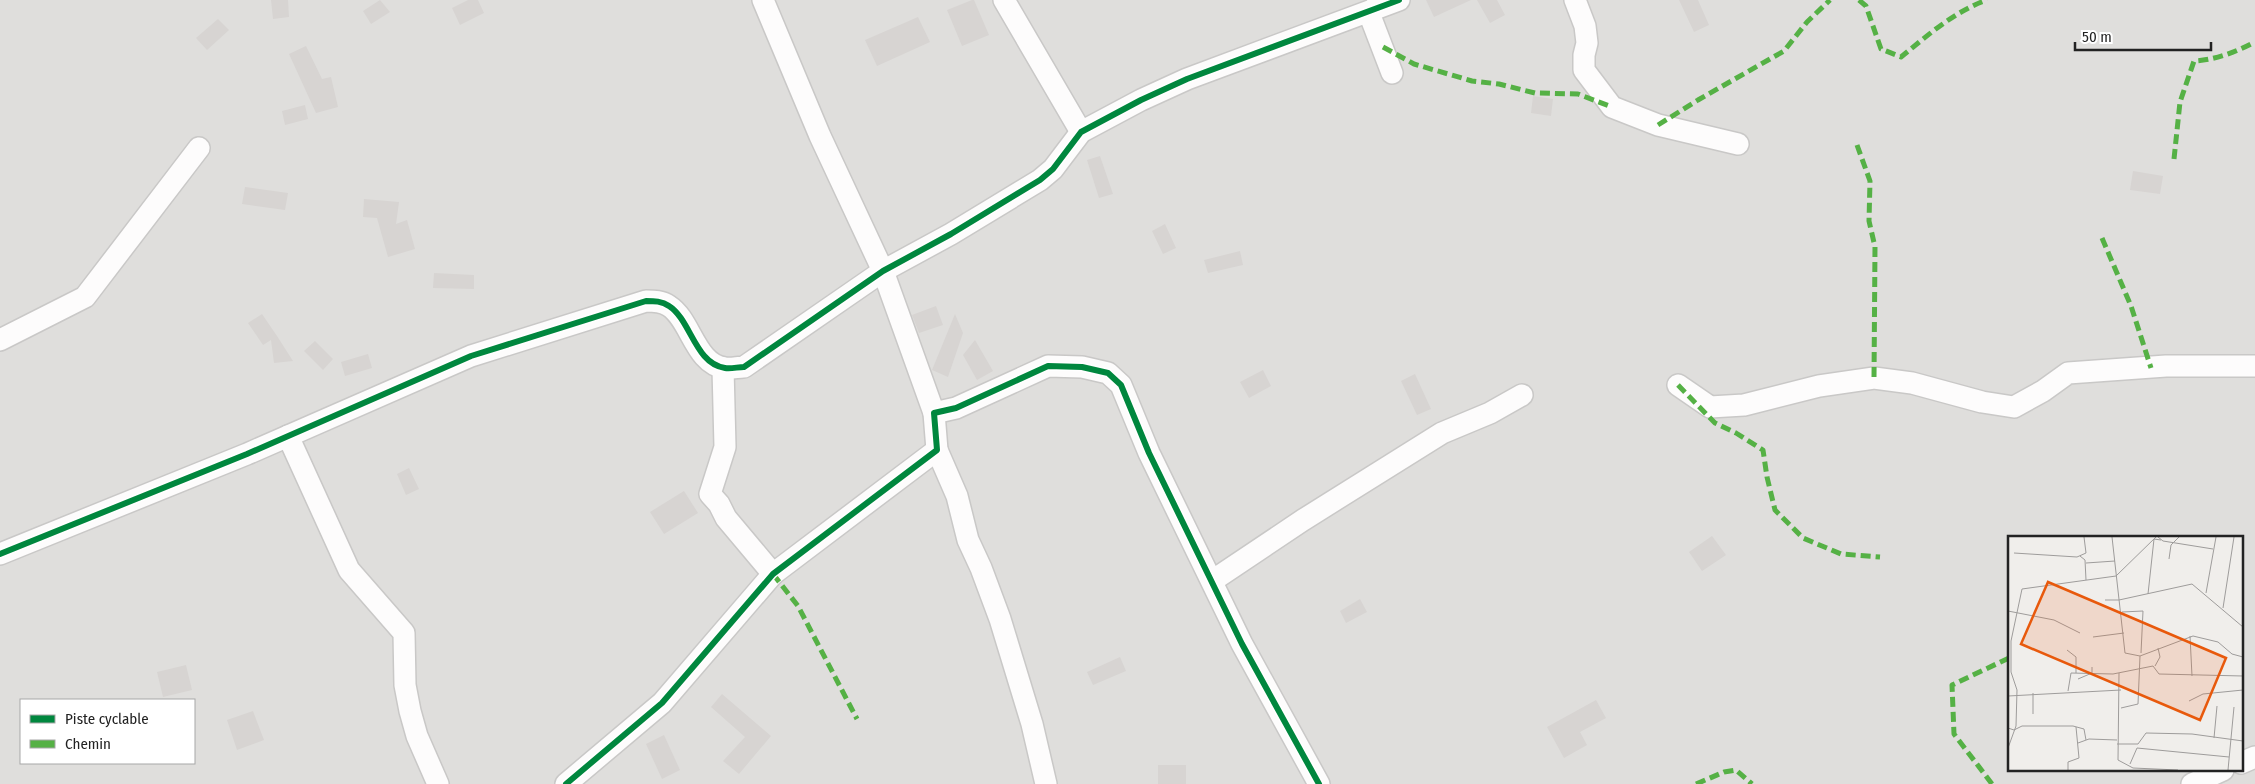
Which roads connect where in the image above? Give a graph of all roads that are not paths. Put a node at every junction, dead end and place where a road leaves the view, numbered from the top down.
1 (764, 0) edge
2 (1004, 0) edge
3 (1399, 0) edge
4 (1575, 0) edge
5 (1377, 6) edge
6 (1392, 73) dead end
7 (1081, 132) junction
8 (1738, 144) dead end
9 (199, 148) dead end
10 (883, 271) junction
11 (0, 340) edge
12 (2255, 366) edge
13 (723, 368) junction
14 (1678, 385) dead end
15 (1522, 395) dead end
16 (934, 413) junction
17 (288, 436) junction
18 (936, 450) junction
19 (0, 554) edge
20 (773, 574) junction
21 (1212, 582) junction
22 (2255, 757) edge
23 (2242, 764) edge
24 (2219, 772) edge
25 (438, 784) edge
26 (566, 784) edge
27 (1046, 784) edge
28 (1319, 784) edge
29 (2192, 784) edge

1 - 10 street
2 - 7 street
3 - 5 street
4 - 8 street
5 - 6 street
5 - 7 street
7 - 10 street
9 - 11 street
10 - 13 street
10 - 16 street
12 - 14 street
13 - 17 street
13 - 20 street
15 - 21 street
16 - 18 street
16 - 21 street
17 - 19 street
17 - 25 street
18 - 20 street
18 - 27 street
20 - 26 street
21 - 28 street
22 - 23 street
24 - 29 street

